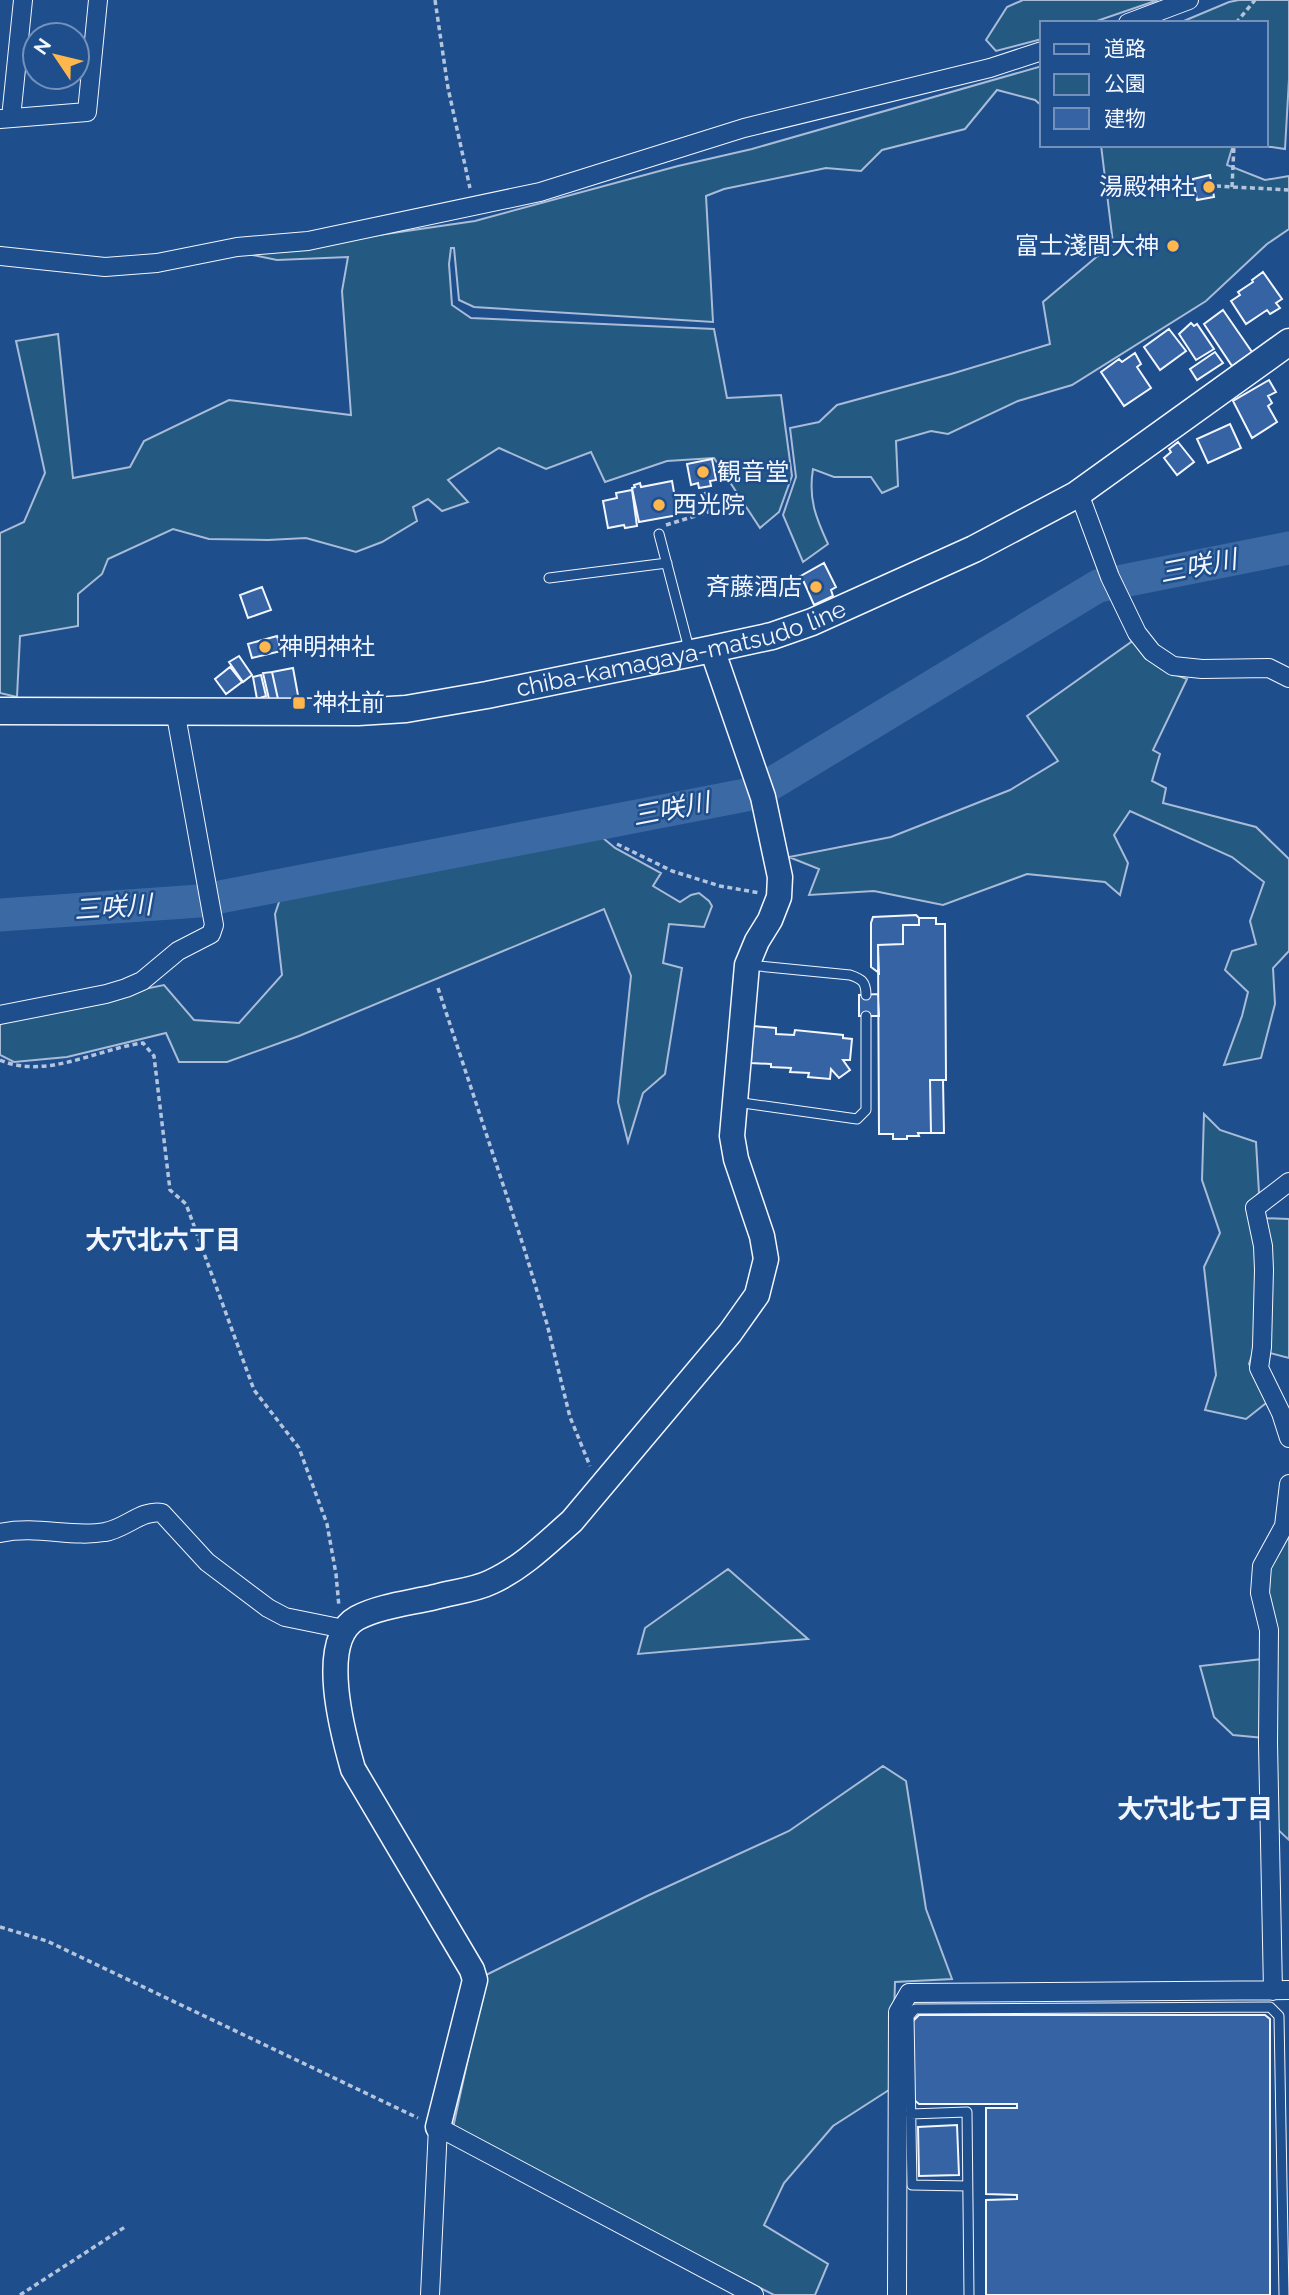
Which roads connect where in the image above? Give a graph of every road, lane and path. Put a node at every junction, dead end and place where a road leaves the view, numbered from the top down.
1 (23, 0) edge
2 (98, 0) edge
3 (435, 0) edge
4 (1189, 0) edge
5 (1255, 0) edge
6 (1133, 21) edge
7 (1238, 21) edge
8 (1040, 52) edge
9 (6, 119) edge
10 (1234, 147) edge
11 (1216, 186) dead end
12 (1232, 187) junction
13 (1289, 190) edge
14 (474, 207) junction
15 (0, 256) edge
16 (1289, 342) edge
17 (705, 490) dead end
18 (1076, 495) junction
19 (658, 531) joint
20 (667, 563) junction
21 (549, 578) dead end
22 (700, 647) junction
23 (1289, 678) edge
24 (174, 710) junction
25 (0, 711) edge
26 (617, 844) dead end
27 (779, 897) junction
28 (747, 965) junction
29 (438, 988) dead end
30 (866, 995) dead end
31 (0, 1015) edge
32 (866, 1016) dead end
33 (0, 1059) edge
34 (734, 1102) junction
35 (1289, 1182) edge
36 (1289, 1438) edge
37 (1289, 1484) edge
38 (599, 1487) junction
39 (0, 1533) edge
40 (344, 1629) junction
41 (1280, 1912) edge
42 (0, 1927) edge
43 (1281, 1991) edge
44 (911, 2115) junction
45 (438, 2127) junction
46 (967, 2186) junction
47 (125, 2227) dead end
48 (20, 2295) edge
49 (430, 2295) edge
50 (754, 2295) edge
51 (897, 2295) edge
52 (969, 2295) edge
53 (1284, 2295) edge

1 - 9 street
2 - 9 street
3 - 14 path
4 - 6 street
5 - 7 path
8 - 14 street
10 - 12 path
11 - 12 path
12 - 13 path
14 - 15 street
16 - 18 main road, chiba-kamagaya-matsudo line
17 - 19 path
18 - 22 main road, chiba-kamagaya-matsudo line
18 - 23 street
19 - 20 lane
20 - 21 lane
20 - 22 lane
22 - 24 main road, chiba-kamagaya-matsudo line
22 - 27 street
24 - 25 main road, chiba-kamagaya-matsudo line
24 - 31 street
26 - 27 path
27 - 28 street
28 - 30 lane
28 - 34 street
29 - 38 path
32 - 34 lane
33 - 40 path
34 - 38 street
35 - 36 street
37 - 41 street
38 - 40 street
39 - 40 street
40 - 45 street
41 - 43 street
42 - 45 path
43 - 51 street
44 - 46 lane
44 - 46 lane
44 - 53 lane
45 - 49 street
45 - 50 street
46 - 52 lane
47 - 48 path

